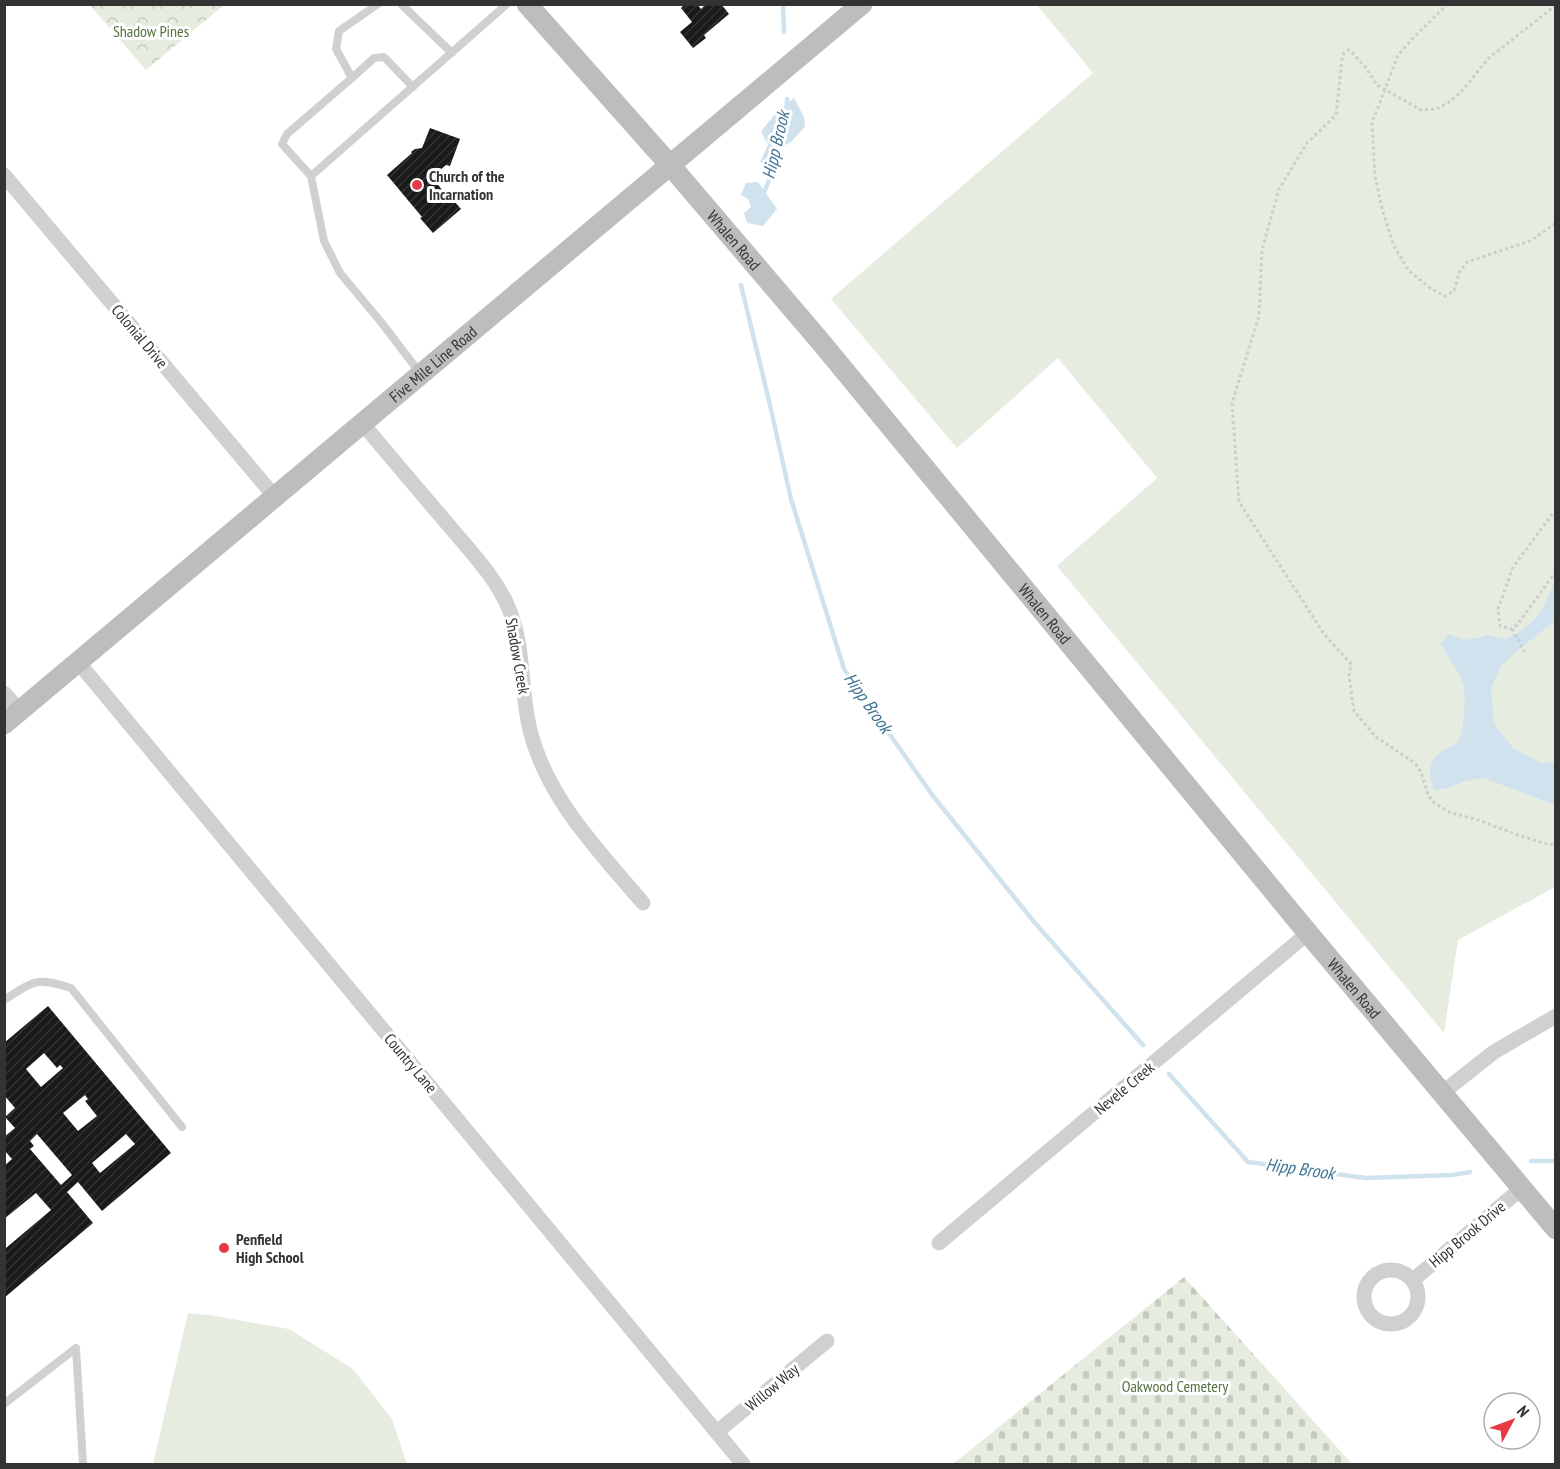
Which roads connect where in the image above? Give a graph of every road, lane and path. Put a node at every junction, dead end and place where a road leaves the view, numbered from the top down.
1 (378, 4) edge
2 (401, 4) edge
3 (507, 4) edge
4 (527, 4) edge
5 (861, 4) edge
6 (1448, 4) edge
7 (1556, 5) edge
8 (452, 53) junction
9 (352, 78) junction
10 (413, 87) junction
11 (1385, 89) junction
12 (670, 165) junction
13 (4, 176) edge
14 (311, 176) junction
15 (1556, 223) edge
16 (422, 375) junction
17 (363, 424) junction
18 (275, 498) junction
19 (1556, 509) edge
20 (1556, 571) edge
21 (1512, 629) junction
22 (1525, 652) dead end
23 (78, 662) junction
24 (4, 693) edge
25 (12, 718) edge
26 (1556, 843) edge
27 (643, 903) dead end
28 (1308, 933) junction
29 (4, 1000) edge
30 (1556, 1016) edge
31 (1442, 1093) junction
32 (182, 1126) dead end
33 (1522, 1188) junction
34 (1556, 1228) edge
35 (939, 1243) dead end
36 (1413, 1280) dead end
37 (827, 1341) dead end
38 (4, 1404) edge
39 (717, 1432) junction
40 (83, 1464) edge
41 (743, 1464) edge

1 - 9 lane
2 - 8 lane
3 - 8 lane
4 - 12 street, Whalen Road
5 - 12 street, Five Mile Line Road
6 - 11 path
7 - 11 path
8 - 10 lane
9 - 10 lane
9 - 14 lane
10 - 14 lane
11 - 15 path
11 - 26 path
12 - 16 street, Five Mile Line Road
12 - 28 street, Whalen Road
13 - 18 street, Colonial Drive
14 - 16 lane
16 - 17 street, Five Mile Line Road
17 - 18 street, Five Mile Line Road
17 - 27 street, Shadow Creek
18 - 23 street, Five Mile Line Road
19 - 21 path
20 - 21 path
21 - 22 path
23 - 25 street, Five Mile Line Road
23 - 39 street, Country Lane
24 - 25 street
28 - 31 street, Whalen Road
28 - 35 street, Nevele Creek
29 - 32 lane
30 - 31 street
31 - 33 street, Whalen Road
33 - 34 street, Whalen Road
33 - 36 street, Hipp Brook Drive
37 - 39 street, Willow Way
38 - 40 lane
39 - 41 street, Country Lane

